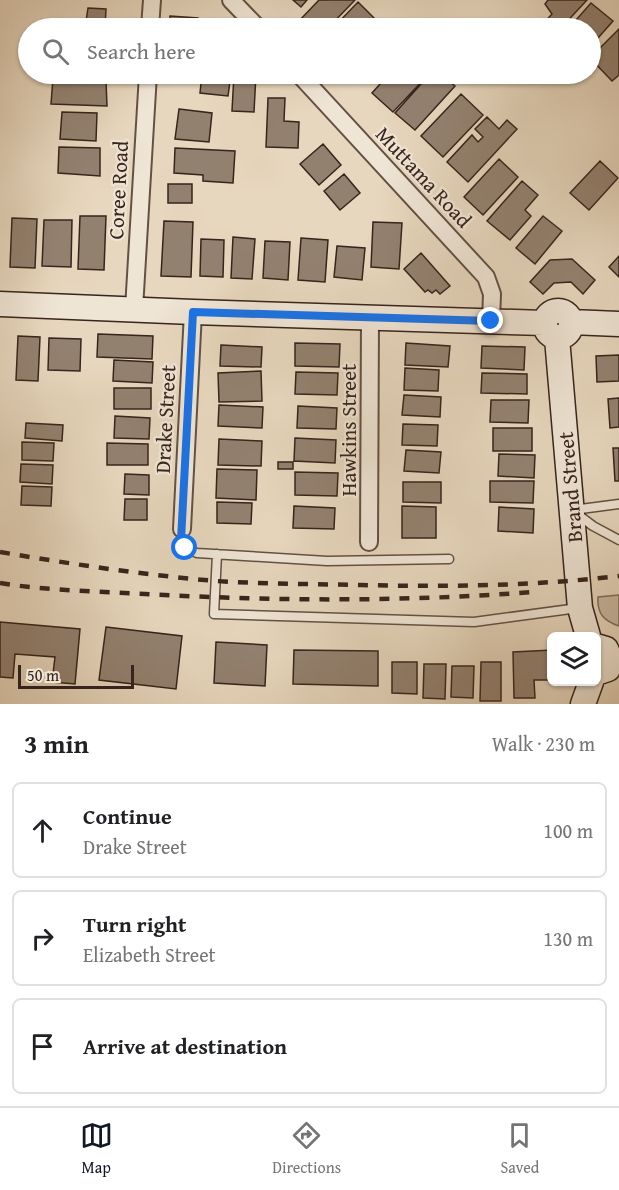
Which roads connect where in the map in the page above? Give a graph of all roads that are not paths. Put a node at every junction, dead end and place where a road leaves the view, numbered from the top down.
1 (152, 0) edge
2 (231, 0) edge
3 (151, 18) edge
4 (248, 18) edge
5 (147, 84) edge
6 (308, 84) edge
7 (0, 304) edge
8 (134, 309) junction
9 (193, 312) junction
10 (370, 317) junction
11 (491, 321) junction
12 (619, 324) edge
13 (558, 327) junction
14 (619, 504) edge
15 (572, 510) junction
16 (182, 528) joint
17 (619, 540) edge
18 (369, 542) dead end
19 (217, 554) junction
20 (449, 559) dead end
21 (580, 608) junction
22 (587, 632) edge
23 (589, 686) edge
24 (583, 704) edge

1 - 3 street
2 - 4 street
5 - 8 street, Coree Road
6 - 11 street, Muttama Road
7 - 8 street
8 - 9 street
9 - 10 street
9 - 16 street, Drake Street
10 - 11 street
10 - 18 street, Hawkins Street
11 - 13 street
12 - 13 street
13 - 15 street, Brand Street
14 - 15 lane
15 - 17 lane
15 - 21 street, Brand Street
16 - 19 lane
19 - 20 lane
19 - 21 lane
21 - 22 street, Brand Street
23 - 24 street

